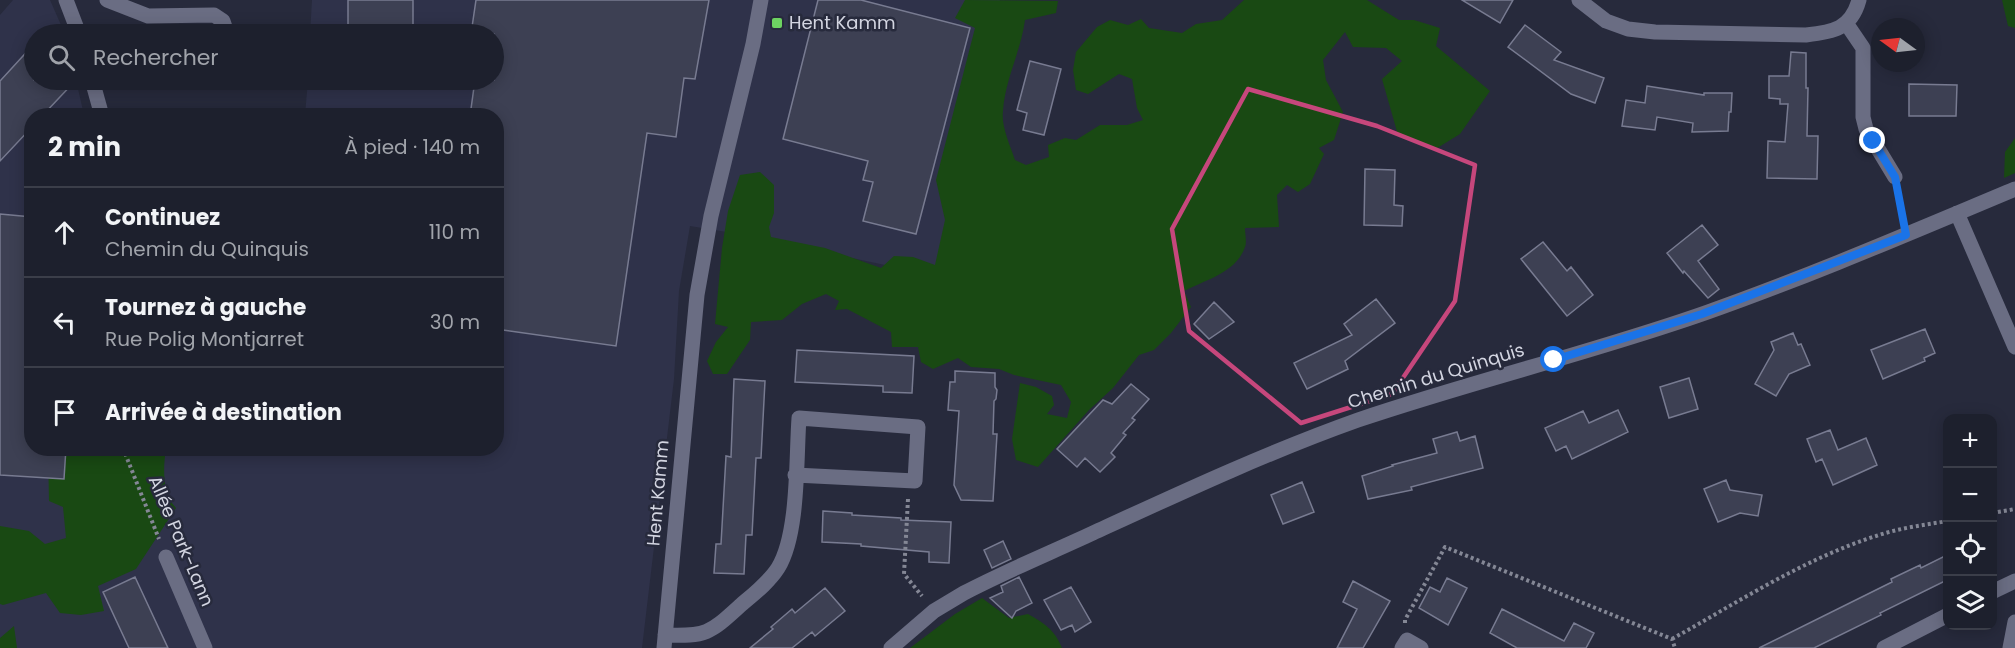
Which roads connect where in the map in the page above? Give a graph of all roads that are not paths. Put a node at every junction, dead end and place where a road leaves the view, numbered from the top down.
1 (66, 0) edge
2 (107, 0) edge
3 (761, 0) edge
4 (769, 0) edge
5 (1579, 0) edge
6 (1858, 0) edge
7 (1846, 23) junction
8 (75, 24) edge
9 (224, 24) edge
10 (758, 24) junction
11 (95, 90) edge
12 (100, 108) edge
13 (1895, 177) road end
14 (2015, 189) edge
15 (1957, 213) junction
16 (2015, 347) edge
17 (795, 475) junction
18 (166, 557) road end
19 (2015, 581) edge
20 (1997, 590) edge
21 (1943, 617) edge
22 (2015, 622) edge
23 (664, 641) edge
24 (1404, 644) edge
25 (205, 648) edge
26 (891, 648) edge
27 (1421, 648) edge
28 (1884, 648) edge
29 (2010, 648) edge

1 - 8 street
2 - 9 street
3 - 10 street, Hent Kamm
4 - 10 street, Hent Kamm
5 - 7 street
6 - 7 street
7 - 13 street
10 - 23 street, Hent Kamm
11 - 12 street
14 - 15 street, Chemin du Quinquis
15 - 16 street
15 - 26 street, Chemin du Quinquis
17 - 17 street
17 - 23 street
18 - 25 street, Allée Park-Lann
19 - 20 street
21 - 28 street
22 - 29 street
24 - 27 street

